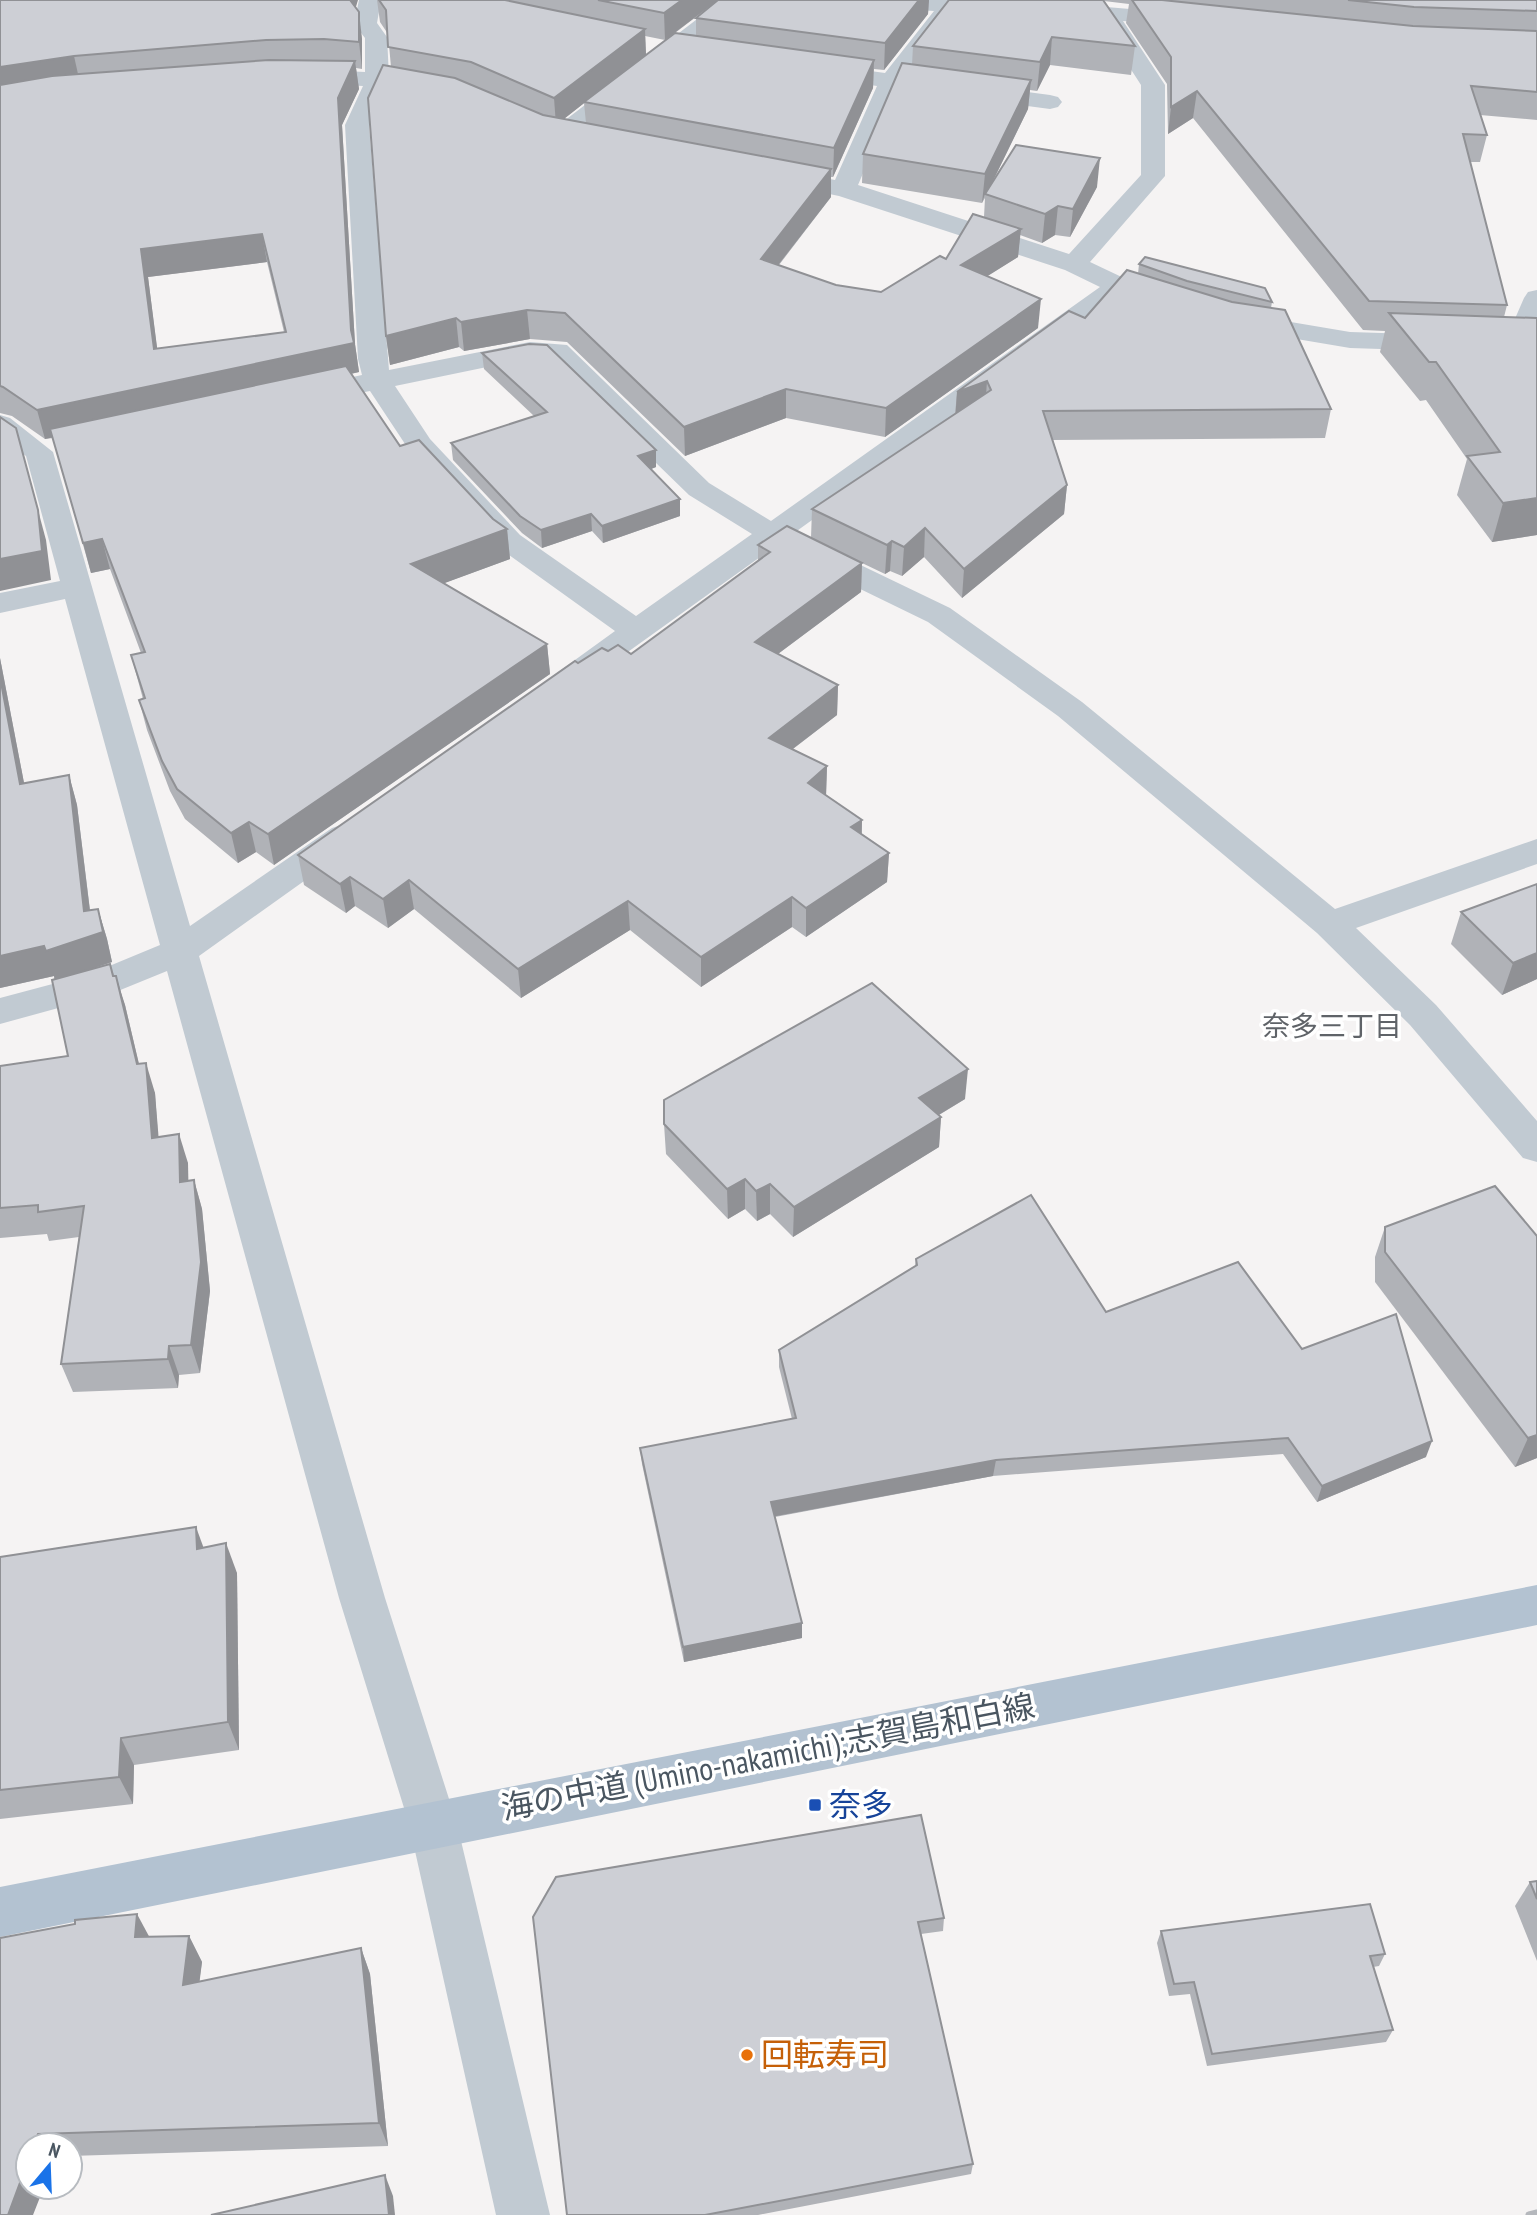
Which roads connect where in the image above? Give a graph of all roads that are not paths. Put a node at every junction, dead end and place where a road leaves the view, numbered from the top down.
1 (370, 0) edge
2 (736, 0) edge
3 (869, 0) edge
4 (914, 2) edge
5 (1106, 5) edge
6 (949, 7) junction
7 (1200, 21) edge
8 (638, 44) edge
9 (672, 51) junction
10 (699, 55) edge
11 (794, 67) edge
12 (286, 77) edge
13 (891, 80) junction
14 (377, 81) junction
15 (452, 94) edge
16 (1051, 102) dead end
17 (534, 128) edge
18 (560, 136) junction
19 (586, 141) edge
20 (755, 173) edge
21 (844, 190) junction
22 (1074, 264) junction
23 (1119, 286) junction
24 (1537, 298) edge
25 (1527, 345) edge
26 (377, 379) junction
27 (282, 400) edge
28 (0, 424) edge
29 (772, 534) junction
30 (77, 587) junction
31 (0, 603) edge
32 (637, 632) junction
33 (545, 696) edge
34 (374, 816) edge
35 (1537, 851) edge
36 (1330, 924) junction
37 (180, 951) junction
38 (0, 1011) edge
39 (1537, 1147) edge
40 (1537, 1605) edge
41 (433, 1824) junction
42 (0, 1912) edge
43 (523, 2215) edge

1 - 14 street
2 - 9 street
3 - 4 street
4 - 6 street
5 - 6 street
5 - 7 street
5 - 22 street
6 - 13 street
8 - 9 street
9 - 10 street
9 - 18 street
11 - 13 street
12 - 14 street
13 - 16 street
13 - 21 street
14 - 15 street
14 - 26 street
17 - 18 street
18 - 19 street
20 - 21 street
21 - 22 street
22 - 23 street
23 - 25 street
23 - 29 street
24 - 25 street
26 - 27 street
26 - 29 street
26 - 32 street
28 - 30 street
29 - 32 street
29 - 36 street
30 - 31 street
30 - 37 street
32 - 33 street
34 - 37 street
35 - 36 street
36 - 39 street
37 - 38 street
37 - 41 street
40 - 41 main road, 海の中道 (Umino-nakamichi);志賀島和白線
41 - 42 main road, 海の中道 (Umino-nakamichi);志賀島和白線
41 - 43 street

